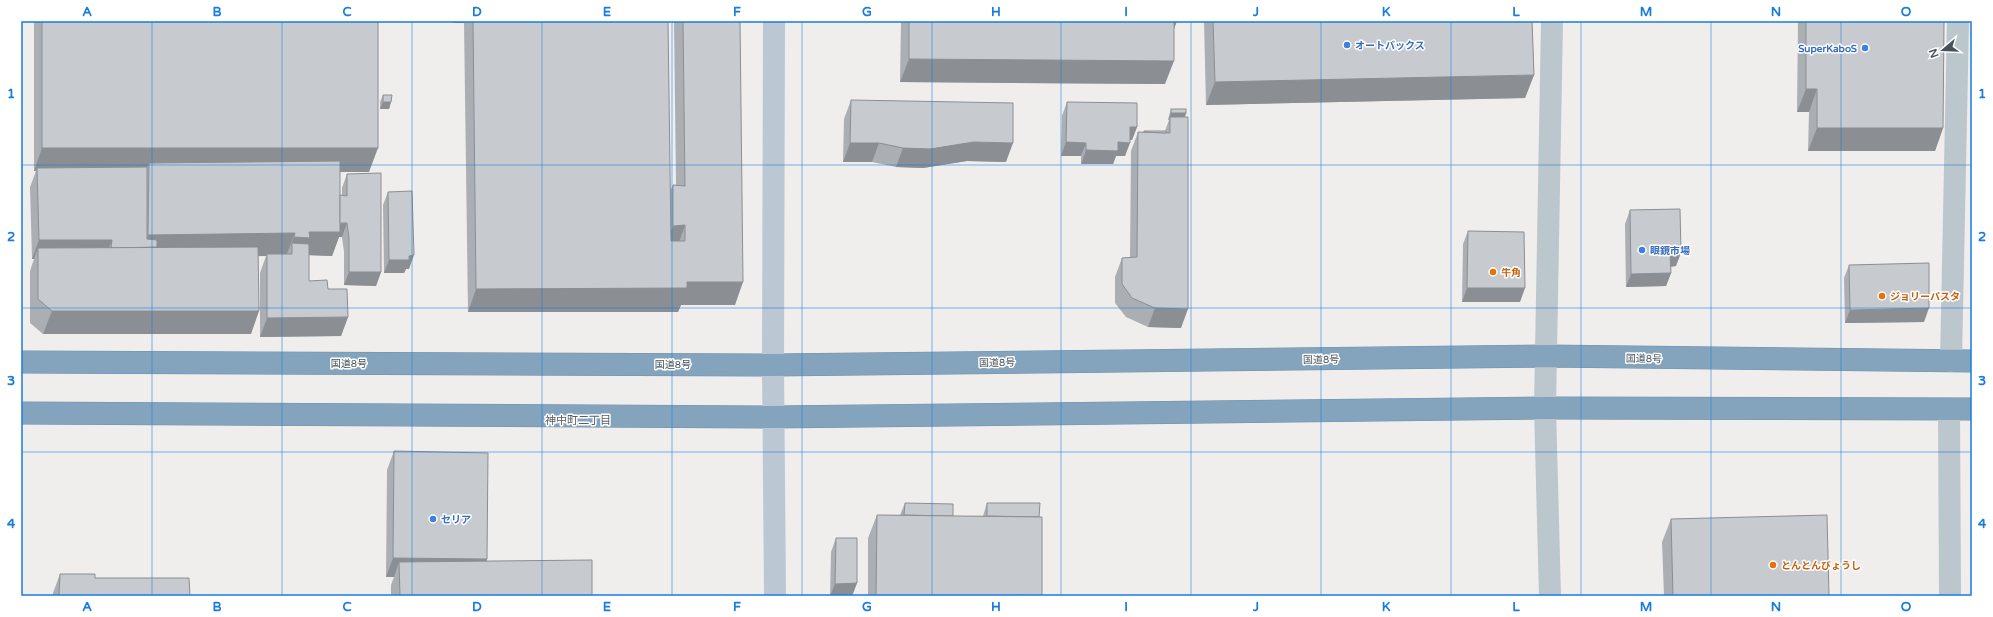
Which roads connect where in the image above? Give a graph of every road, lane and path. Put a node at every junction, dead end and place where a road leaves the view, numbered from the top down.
1 (774, 21) edge
2 (1552, 21) edge
3 (1958, 21) edge
4 (1547, 356) junction
5 (1951, 361) junction
6 (1972, 361) edge
7 (21, 362) edge
8 (773, 365) junction
9 (1545, 408) junction
10 (1972, 408) edge
11 (1949, 409) junction
12 (21, 413) edge
13 (773, 417) junction
14 (775, 596) edge
15 (1550, 596) edge
16 (1950, 596) edge

1 - 8 street
2 - 4 street
3 - 5 street
4 - 5 highway, 国道8号
4 - 8 highway, 国道8号
4 - 9 street
5 - 6 highway, 国道8号
7 - 8 highway, 国道8号
8 - 13 street
9 - 11 highway
9 - 13 highway
9 - 15 street
10 - 11 highway
11 - 16 street
12 - 13 highway
13 - 14 street

